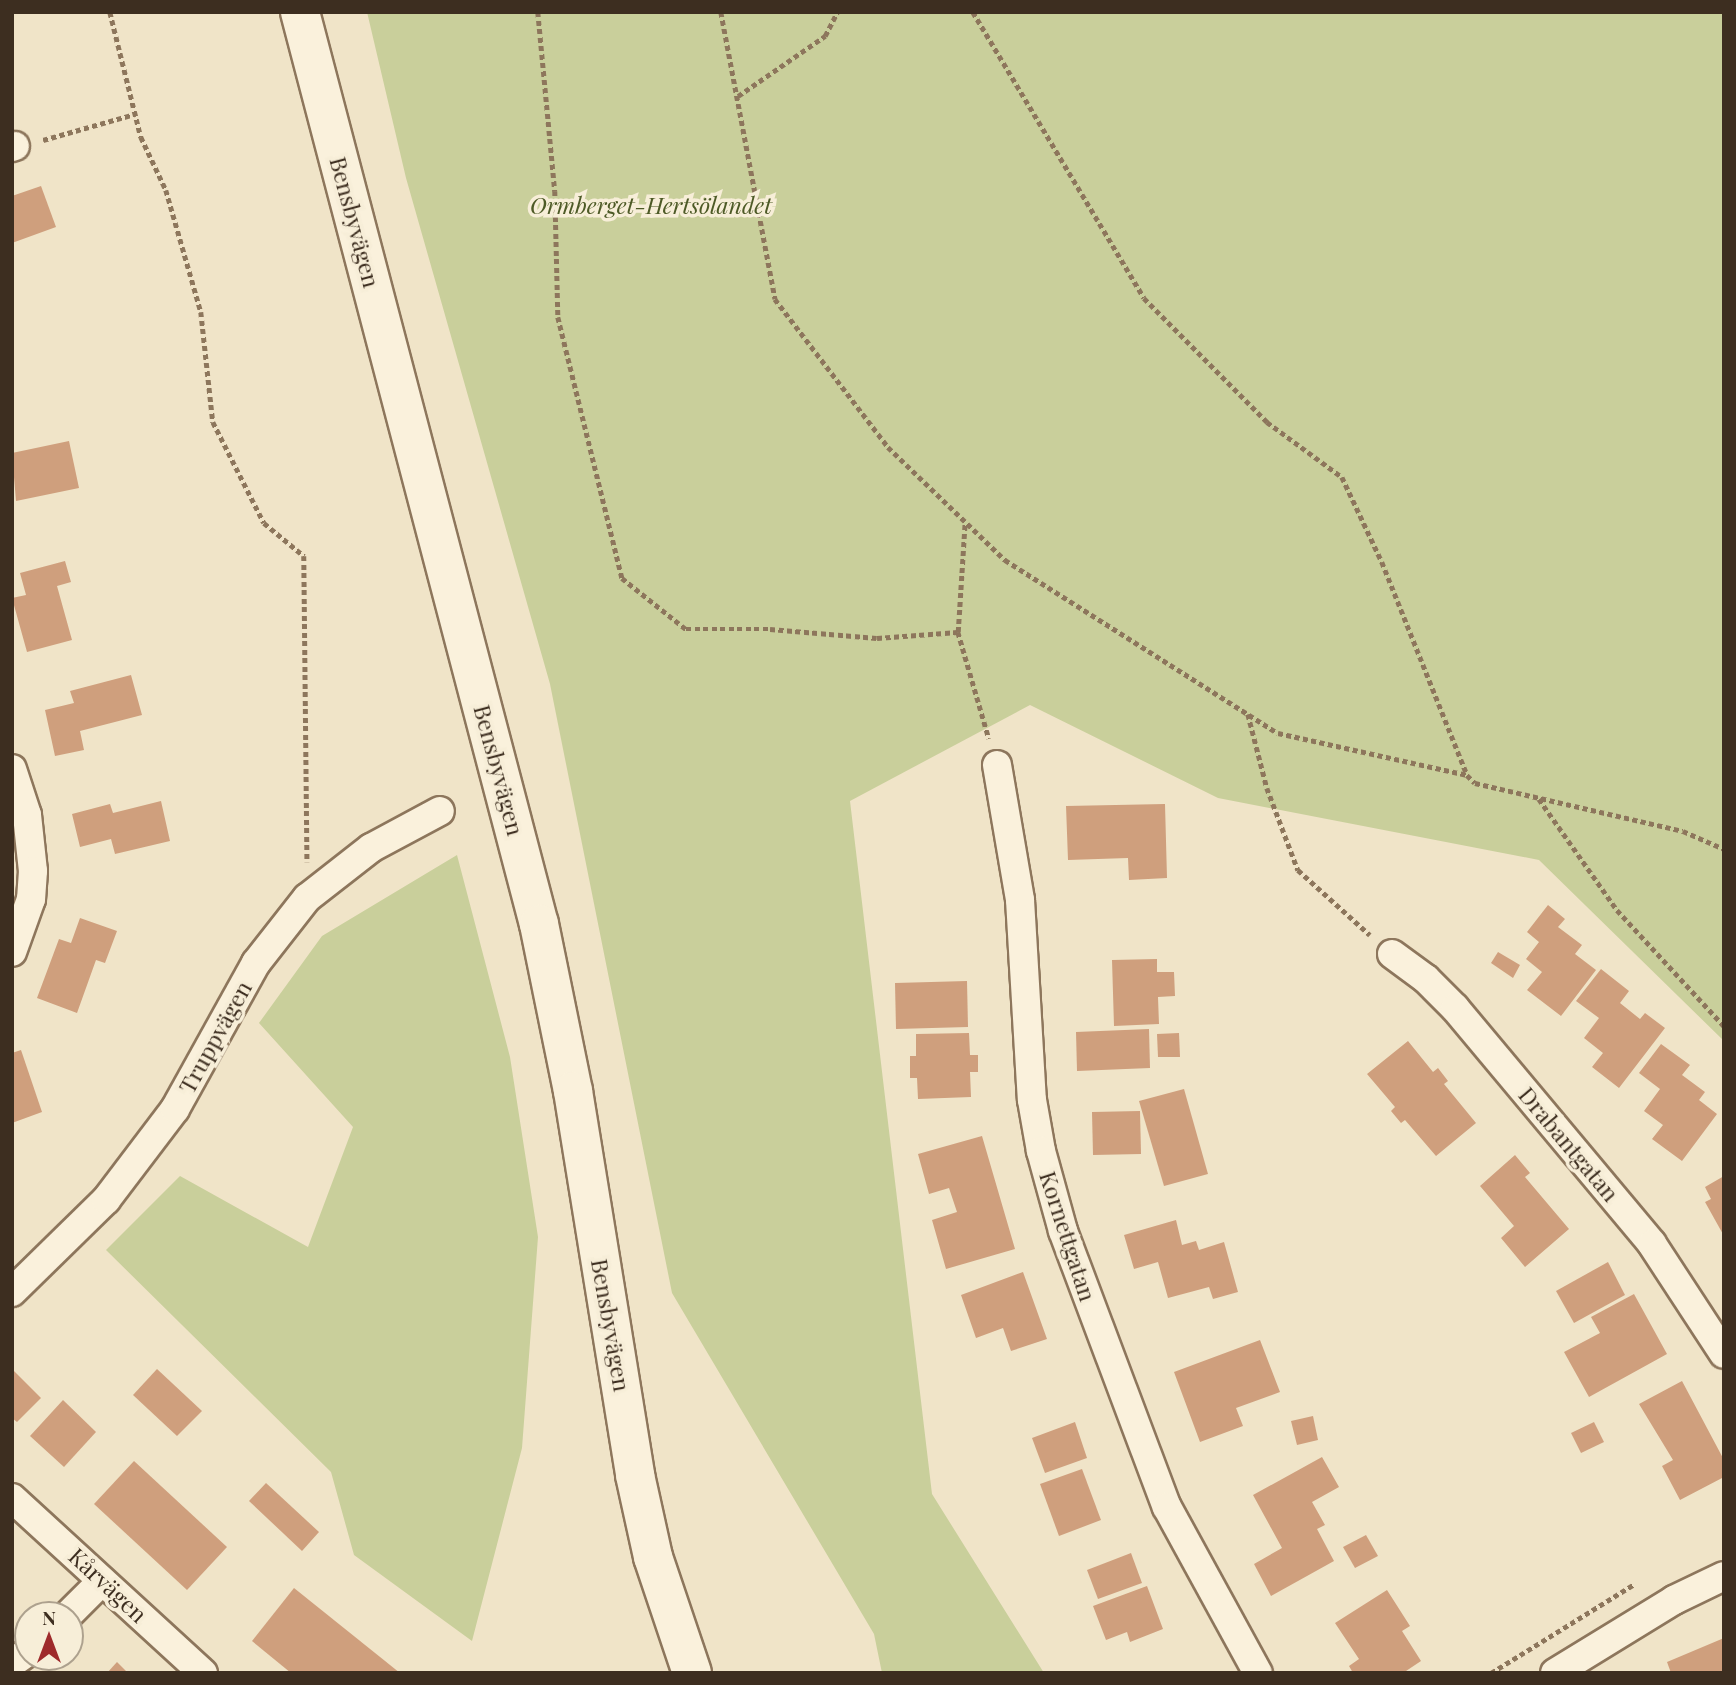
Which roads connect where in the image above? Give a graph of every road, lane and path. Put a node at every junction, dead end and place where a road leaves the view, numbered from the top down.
1 (110, 12) edge
2 (300, 12) edge
3 (538, 12) edge
4 (721, 12) edge
5 (836, 12) edge
6 (973, 12) edge
7 (738, 96) junction
8 (135, 114) junction
9 (14, 146) edge
10 (965, 521) junction
11 (958, 632) junction
12 (1248, 713) junction
13 (997, 765) joint
14 (12, 769) edge
15 (1467, 775) junction
16 (1539, 799) junction
17 (440, 811) dead end
18 (1724, 849) edge
19 (307, 898) junction
20 (12, 951) edge
21 (1392, 954) joint
22 (1724, 1026) edge
23 (12, 1292) edge
24 (1724, 1354) edge
25 (12, 1498) edge
26 (649, 1539) junction
27 (1724, 1576) edge
28 (102, 1581) junction
29 (82, 1601) edge
30 (204, 1673) edge
31 (671, 1673) edge
32 (692, 1673) edge
33 (1258, 1673) edge
34 (1555, 1673) edge

1 - 8 path
2 - 26 main road, Bensbyvägen
3 - 11 path
4 - 7 path
5 - 7 path
6 - 15 path
7 - 10 path
8 - 9 path
8 - 19 path
10 - 11 path
10 - 12 path
11 - 13 path
12 - 15 path
12 - 21 path
13 - 33 street, Kornettgatan
14 - 20 street
15 - 16 path
16 - 18 path
16 - 22 path
17 - 19 street, Truppvägen
19 - 23 street, Truppvägen
21 - 24 street, Drabantgatan
25 - 28 street, Kårvägen
26 - 31 main road, Bensbyvägen
26 - 32 main road, Bensbyvägen
27 - 34 street
28 - 29 street
28 - 30 street, Kårvägen

